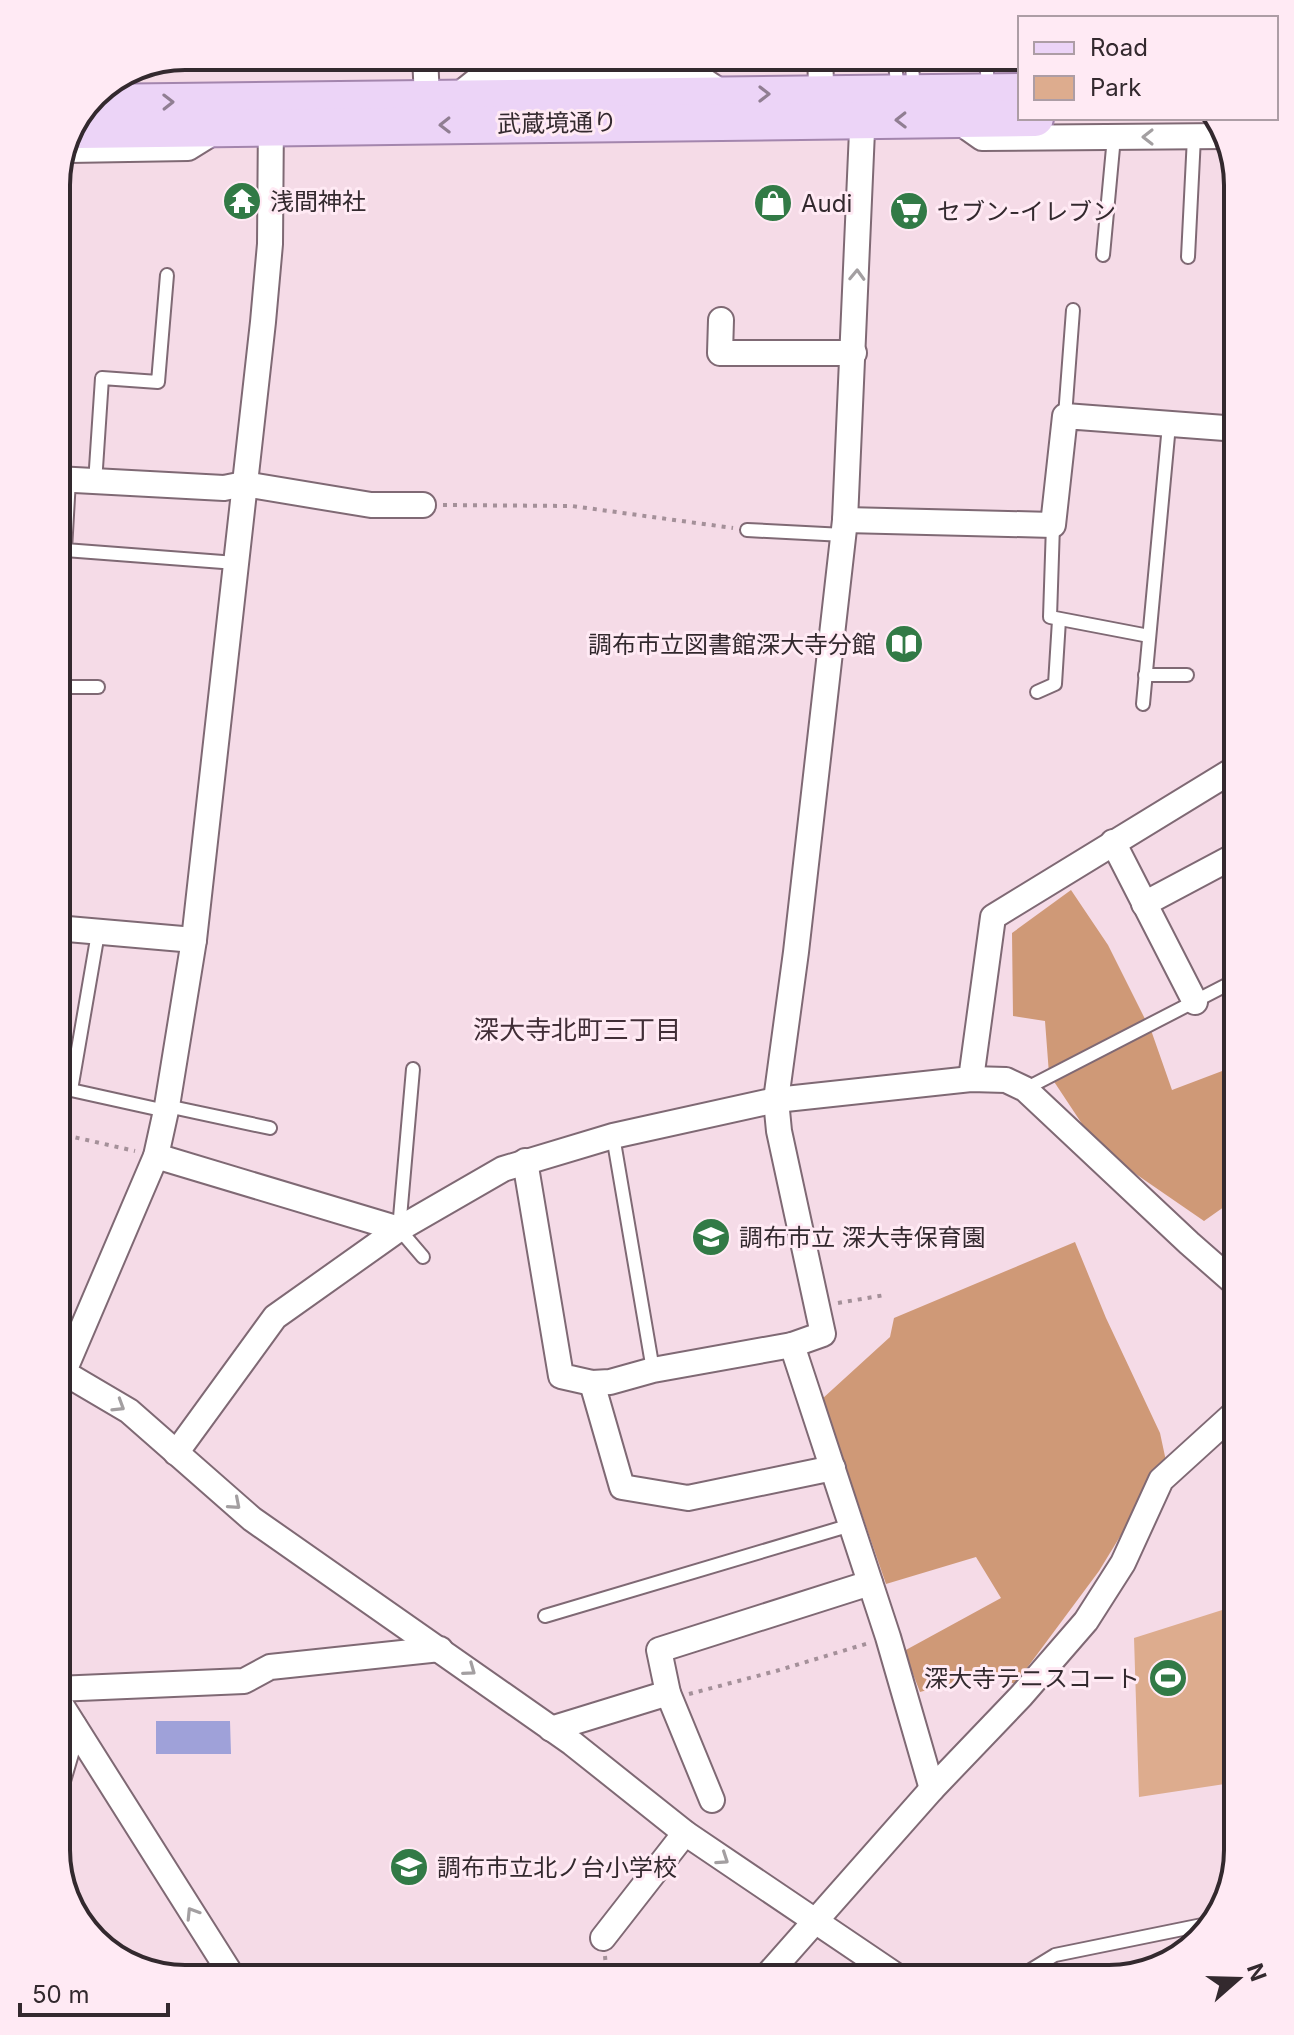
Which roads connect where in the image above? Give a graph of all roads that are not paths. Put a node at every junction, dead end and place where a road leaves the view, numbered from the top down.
1 (431, 70) edge
2 (578, 70) edge
3 (681, 70) edge
4 (821, 70) edge
5 (891, 70) edge
6 (903, 70) edge
7 (993, 70) edge
8 (125, 92) edge
9 (1004, 92) edge
10 (724, 94) junction
11 (442, 97) junction
12 (885, 100) junction
13 (822, 107) junction
14 (271, 114) junction
15 (1018, 118) edge
16 (955, 119) junction
17 (219, 129) junction
18 (85, 130) edge
19 (1213, 136) edge
20 (1114, 137) junction
21 (1194, 137) junction
22 (76, 150) edge
23 (1103, 255) dead end
24 (1188, 257) dead end
25 (167, 275) dead end
26 (1073, 310) dead end
27 (721, 320) dead end
28 (854, 353) junction
29 (1065, 416) junction
30 (1169, 425) junction
31 (1224, 428) edge
32 (70, 481) edge
33 (95, 483) junction
34 (244, 484) junction
35 (423, 505) road end
36 (1053, 525) junction
37 (845, 528) junction
38 (747, 530) road end
39 (70, 550) edge
40 (236, 563) junction
41 (1059, 620) junction
42 (1149, 636) junction
43 (1145, 675) junction
44 (1187, 675) dead end
45 (70, 687) edge
46 (98, 687) dead end
47 (1037, 692) dead end
48 (1143, 704) dead end
49 (1224, 775) edge
50 (1113, 842) junction
51 (1224, 861) edge
52 (1144, 904) junction
53 (70, 930) edge
54 (98, 933) junction
55 (194, 940) junction
56 (1224, 986) edge
57 (1195, 1002) junction
58 (413, 1069) dead end
59 (971, 1079) junction
60 (1025, 1089) junction
61 (776, 1100) junction
62 (166, 1108) junction
63 (270, 1128) dead end
64 (613, 1136) junction
65 (156, 1156) junction
66 (525, 1161) junction
67 (399, 1229) junction
68 (423, 1257) dead end
69 (1224, 1274) edge
70 (792, 1345) junction
71 (70, 1352) edge
72 (653, 1370) junction
73 (70, 1382) edge
74 (592, 1383) junction
75 (1224, 1423) edge
76 (176, 1453) junction
77 (833, 1468) junction
78 (851, 1525) junction
79 (870, 1583) junction
80 (545, 1616) dead end
81 (440, 1649) junction
82 (70, 1688) edge
83 (669, 1696) junction
84 (70, 1720) edge
85 (74, 1726) junction
86 (551, 1729) junction
87 (70, 1735) edge
88 (932, 1789) junction
89 (712, 1800) dead end
90 (685, 1833) junction
91 (813, 1921) junction
92 (1194, 1927) edge
93 (603, 1938) dead end
94 (225, 1965) edge
95 (776, 1965) edge
96 (880, 1965) edge
97 (1039, 1965) edge

1 - 11 street
2 - 11 street
3 - 10 street
4 - 13 street
5 - 12 lane
6 - 12 lane
7 - 9 lane
8 -> 14 main road, 武蔵境通り
9 - 12 main road, 武蔵境通り
10 - 11 main road, 武蔵境通り
10 -> 13 main road, 武蔵境通り
11 - 14 main road, 武蔵境通り
12 - 13 main road, 武蔵境通り
16 -> 12 main road, 武蔵境通り
28 -> 12 street
13 -> 14 main road, 武蔵境通り
14 - 17 main road, 武蔵境通り
14 - 34 street
15 - 16 main road, 武蔵境通り
16 - 20 street
17 - 18 main road, 武蔵境通り
17 - 22 street
19 - 21 street
21 -> 20 street
20 - 23 lane
21 - 24 lane
25 - 33 lane
26 - 29 lane
27 - 28 street
28 - 37 street
29 - 30 street
29 - 36 street
30 - 31 street
30 - 42 lane
32 - 33 street
33 - 34 street
34 - 35 street
34 - 40 street
36 - 37 street
36 - 41 lane
37 - 38 lane
37 - 61 street
39 - 40 lane
40 - 55 street
41 - 42 lane
41 - 47 lane
42 - 43 lane
43 - 44 lane
43 - 48 lane
45 - 46 lane
49 - 50 street
50 - 52 street
50 - 59 street
51 - 52 street
52 - 57 street
53 - 54 street
54 - 55 street
54 - 62 lane
55 - 62 street
56 - 57 lane
57 - 60 lane
58 - 67 lane
59 - 60 street
59 - 61 street
60 - 69 street
61 - 64 street
61 - 70 street
62 - 63 lane
62 - 65 street
64 - 66 street
64 - 72 lane
65 - 67 street
65 - 71 street
66 - 67 street
66 - 74 street
67 - 68 lane
67 - 76 street
70 - 72 street
70 - 77 street
72 - 74 street
73 -> 76 street
74 - 77 street
75 - 88 street
76 -> 81 street
77 - 78 street
78 - 79 street
78 - 80 lane
79 - 83 street
79 - 88 street
81 - 82 street
81 -> 86 street
83 - 86 street
83 - 89 street
84 - 85 street
85 - 87 street
94 -> 85 street
86 - 90 street
88 - 91 street
90 -> 91 street
90 - 93 street
91 - 95 street
91 - 96 street
92 - 97 lane

